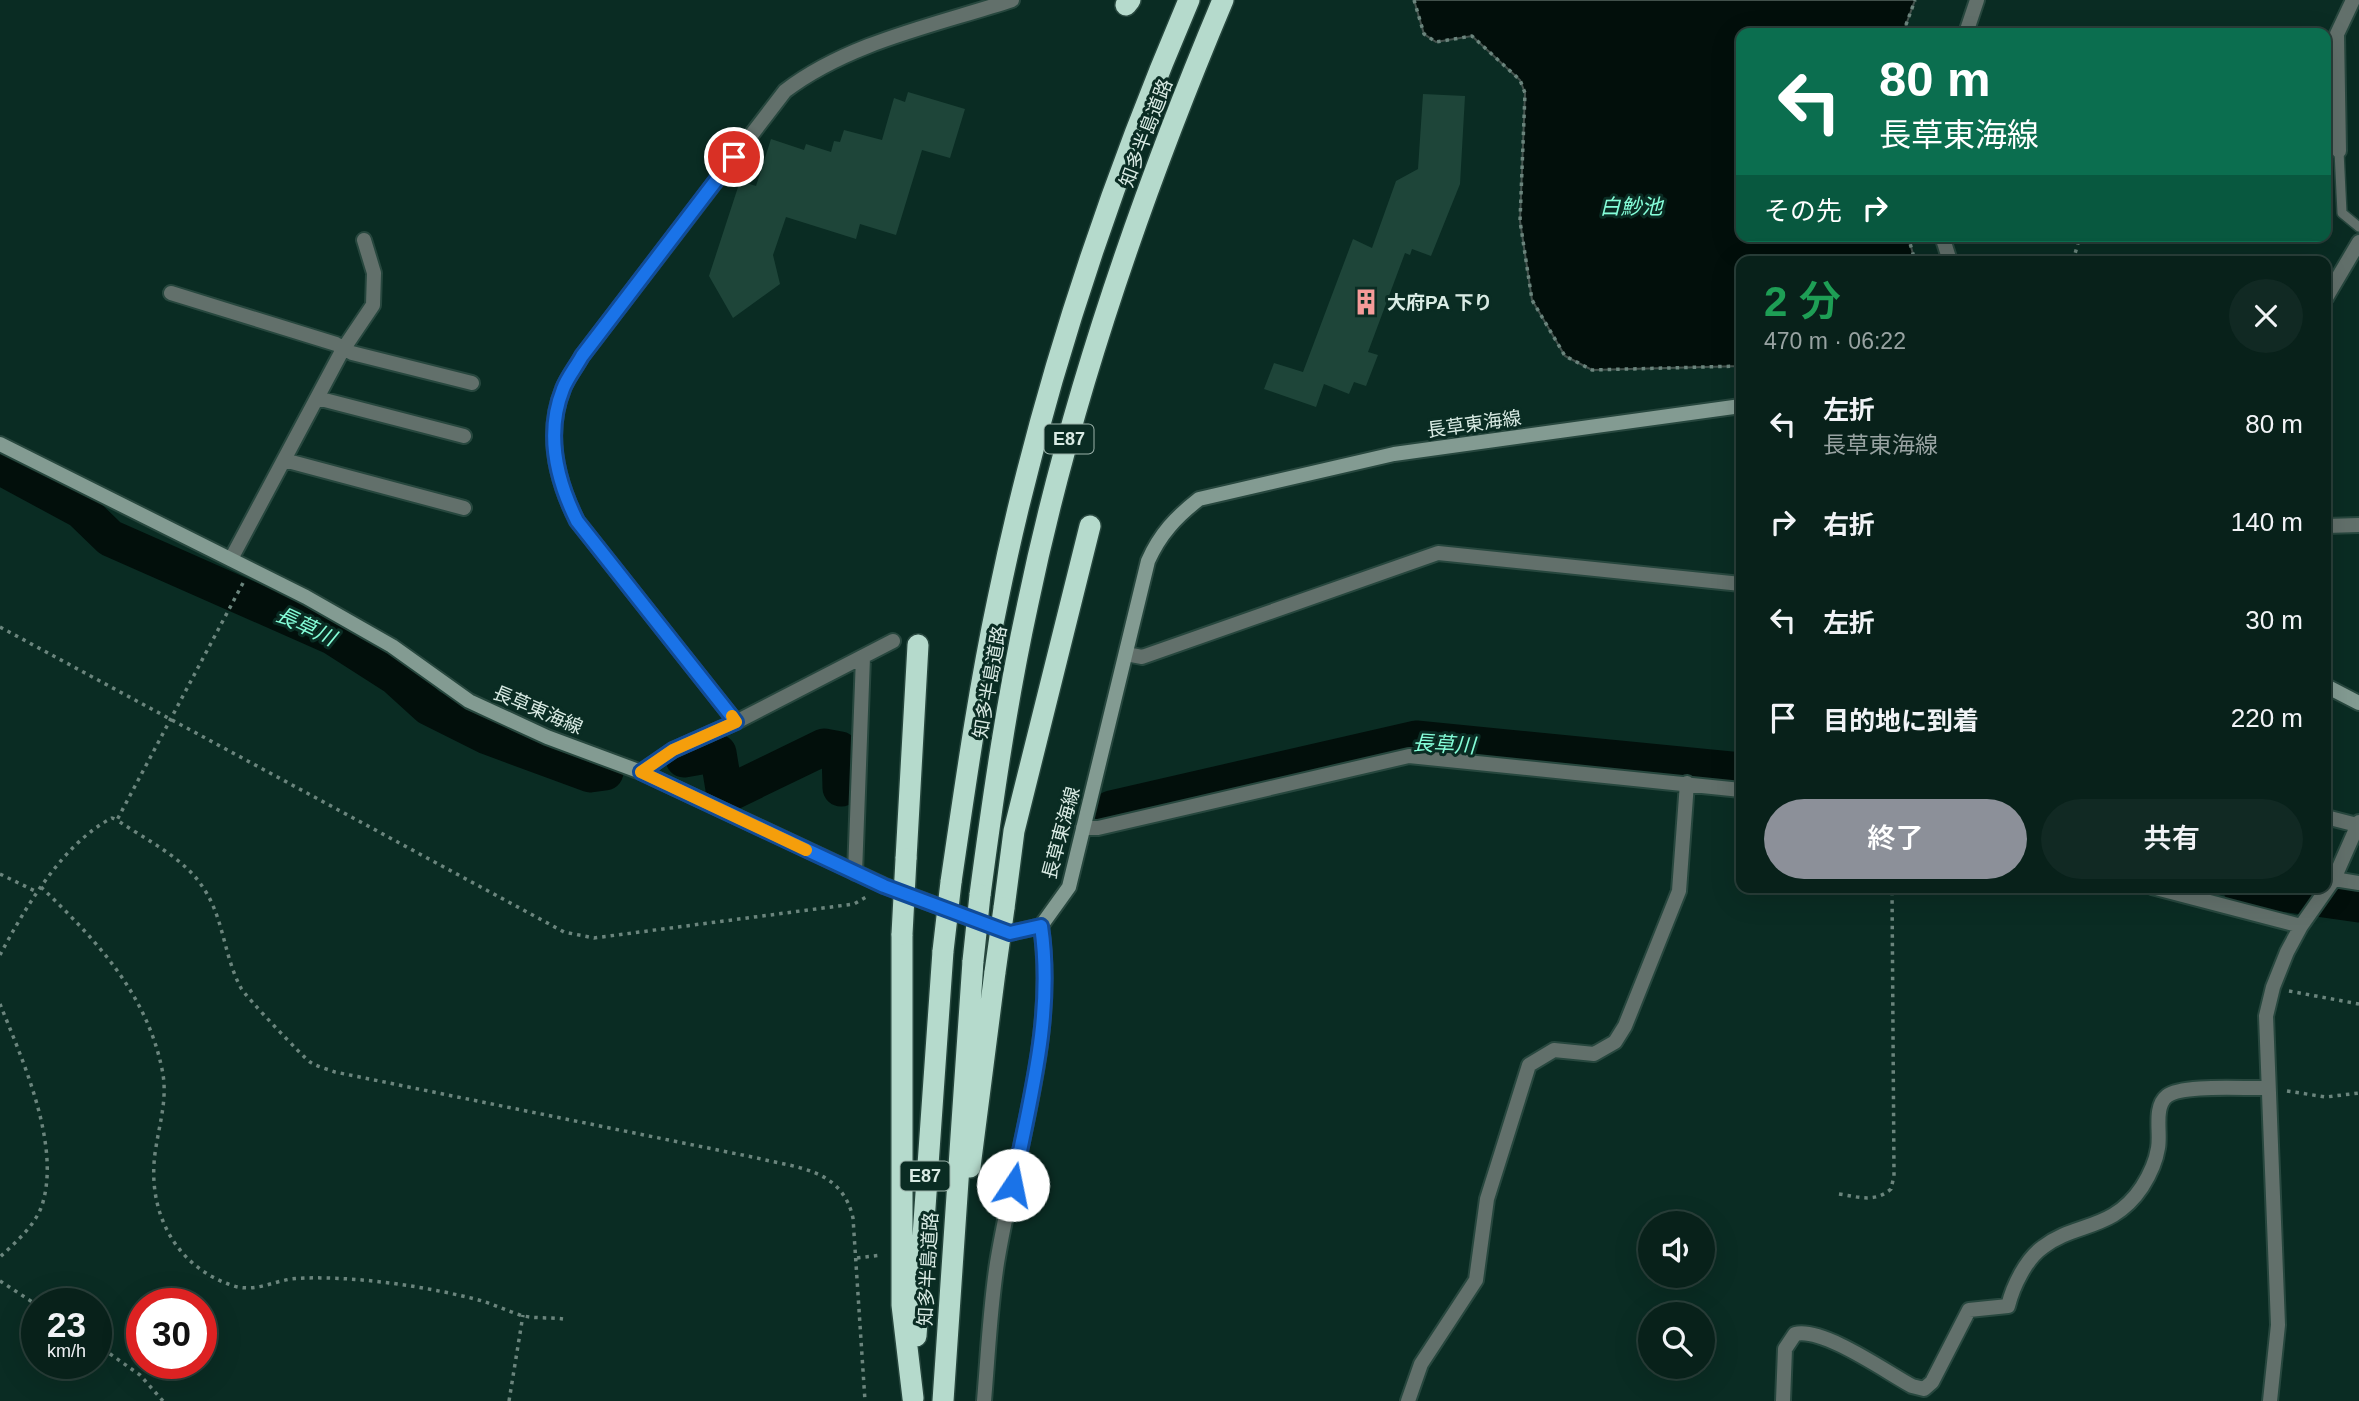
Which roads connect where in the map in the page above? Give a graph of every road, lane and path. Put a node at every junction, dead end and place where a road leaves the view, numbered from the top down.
1 (1012, 0) edge
2 (1189, 0) edge
3 (1223, 0) edge
4 (1413, 0) edge
5 (1915, 0) edge
6 (1977, 0) edge
7 (2353, 0) edge
8 (1905, 28) edge
9 (1968, 28) edge
10 (2339, 151) joint
11 (2359, 227) edge
12 (364, 240) dead end
13 (2359, 242) edge
14 (2331, 290) edge
15 (171, 293) dead end
16 (344, 348) junction
17 (1736, 366) edge
18 (472, 383) dead end
19 (317, 398) junction
20 (1736, 407) edge
21 (464, 436) dead end
22 (0, 444) edge
23 (284, 460) junction
24 (464, 508) dead end
25 (2359, 525) edge
26 (1090, 526) dead end
27 (2331, 526) edge
28 (231, 559) junction
29 (250, 569) junction
30 (1736, 583) edge
31 (0, 627) edge
32 (892, 641) dead end
33 (918, 645) dead end
34 (1126, 654) junction
35 (863, 657) junction
36 (2331, 689) edge
37 (2359, 703) edge
38 (172, 720) junction
39 (736, 722) junction
40 (641, 772) junction
41 (1687, 783) junction
42 (1736, 789) edge
43 (2331, 818) edge
44 (117, 820) junction
45 (2358, 824) edge
46 (1083, 828) junction
47 (855, 873) junction
48 (0, 874) edge
49 (2333, 879) junction
50 (2331, 882) edge
51 (2359, 883) edge
52 (884, 886) junction
53 (41, 887) junction
54 (37, 892) junction
55 (1892, 893) edge
56 (2175, 893) edge
57 (2323, 893) edge
58 (1041, 926) junction
59 (2301, 926) junction
60 (0, 955) edge
61 (2273, 987) junction
62 (0, 1003) edge
63 (2359, 1004) edge
64 (2267, 1088) junction
65 (2359, 1093) edge
66 (1839, 1194) dead end
67 (881, 1255) dead end
68 (0, 1257) edge
69 (857, 1258) junction
70 (0, 1281) edge
71 (21, 1295) edge
72 (523, 1315) junction
73 (562, 1319) dead end
74 (112, 1355) edge
75 (945, 1363) junction
76 (1412, 1399) edge
77 (913, 1400) edge
78 (163, 1401) edge
79 (509, 1401) edge
80 (865, 1401) edge
81 (943, 1401) edge
82 (984, 1401) edge
83 (1783, 1401) edge
84 (2270, 1401) edge

1 - 39 street
2 - 77 highway, 知多半島道路 / E87, bridge
3 - 75 highway, 知多半島道路 / E87, bridge
4 - 17 path
5 - 8 path
6 - 9 street
7 - 10 street
10 - 11 lane
12 - 16 street
13 - 14 street
15 - 16 street
16 - 18 street
16 - 19 street
19 - 21 street
19 - 23 street
20 - 34 main road, 長草東海線
22 - 28 main road, 長草東海線
23 - 24 street
23 - 28 street
25 - 27 street
26 - 75 highway, bridge
28 - 29 main road, 長草東海線
29 - 38 path
29 - 40 main road, 長草東海線
30 - 34 street
31 - 38 path
32 - 35 street
33 - 77 highway, bridge
34 - 46 main road, 長草東海線
35 - 39 street
35 - 47 street
36 - 37 main road
38 - 44 path
38 - 52 path
39 - 40 street
40 - 47 main road, 長草東海線
41 - 42 street
41 - 46 street
41 - 76 street
43 - 45 street
44 - 53 path
44 - 69 path
45 - 49 street
46 - 58 main road, 長草東海線
47 - 52 main road, 長草東海線
48 - 54 path
49 - 50 street
49 - 51 street
52 - 58 main road, 長草東海線
53 - 54 path
53 - 72 path
54 - 60 path
55 - 66 path
56 - 59 street
57 - 59 street
58 - 82 street
59 - 61 street
61 - 63 path
61 - 64 street
62 - 68 path
64 - 65 path
64 - 83 street
64 - 84 street
67 - 69 path
69 - 80 path
70 - 71 path
72 - 73 path
72 - 79 path
74 - 78 path
75 - 81 highway, 知多半島道路 / E87

